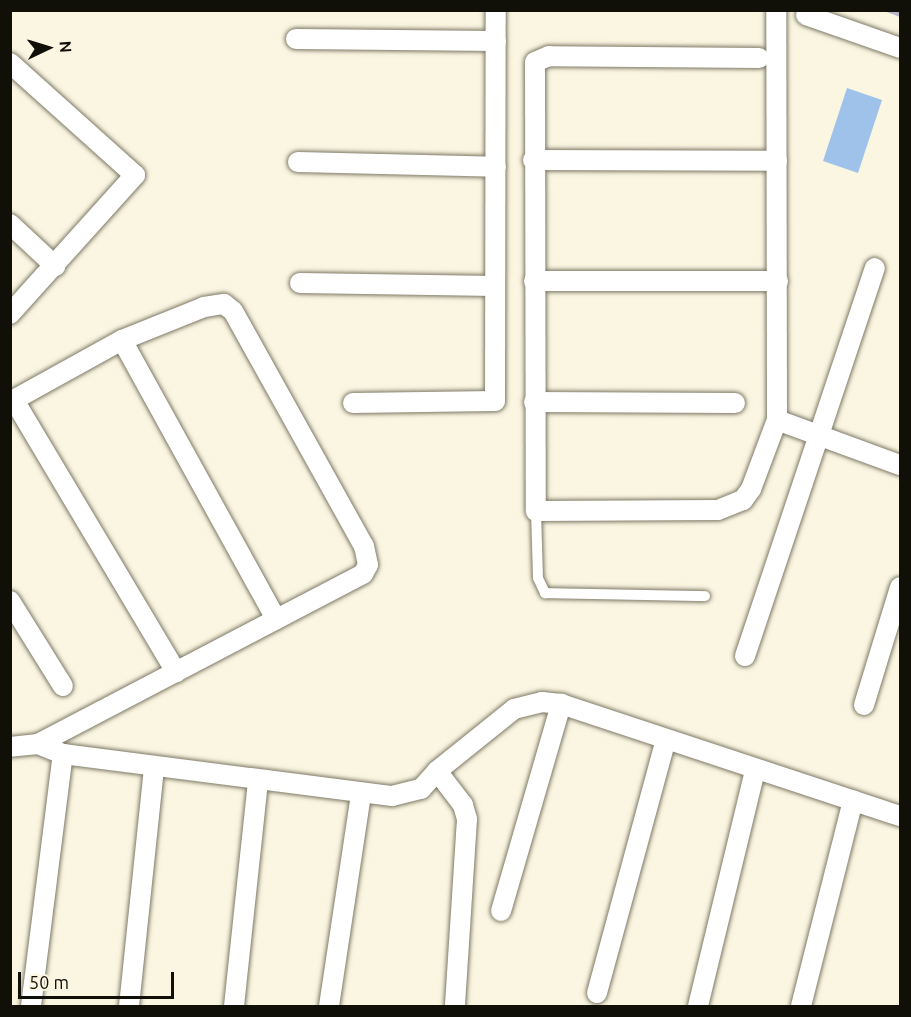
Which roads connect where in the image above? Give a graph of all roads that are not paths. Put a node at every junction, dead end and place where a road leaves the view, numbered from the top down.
1 (496, 10) edge
2 (776, 10) edge
3 (806, 15) dead end
4 (296, 39) dead end
5 (496, 41) junction
6 (900, 48) edge
7 (759, 58) dead end
8 (10, 63) edge
9 (533, 160) junction
10 (298, 162) dead end
11 (777, 162) junction
12 (495, 167) junction
13 (10, 224) edge
14 (55, 266) junction
15 (875, 268) dead end
16 (534, 281) junction
17 (778, 281) junction
18 (300, 283) dead end
19 (495, 286) junction
20 (10, 314) edge
21 (122, 340) junction
22 (12, 401) edge
23 (534, 402) junction
24 (353, 403) dead end
25 (735, 403) dead end
26 (777, 420) junction
27 (820, 435) junction
28 (900, 465) edge
29 (536, 511) junction
30 (900, 587) edge
31 (705, 597) dead end
32 (10, 601) edge
33 (276, 618) junction
34 (745, 656) dead end
35 (176, 672) junction
36 (63, 686) dead end
37 (561, 704) junction
38 (864, 705) dead end
39 (666, 740) junction
40 (38, 744) junction
41 (10, 747) edge
42 (63, 754) junction
43 (154, 767) junction
44 (437, 771) junction
45 (755, 771) junction
46 (258, 780) junction
47 (361, 794) junction
48 (853, 800) junction
49 (900, 816) edge
50 (501, 911) dead end
51 (597, 993) dead end
52 (32, 1006) edge
53 (129, 1006) edge
54 (234, 1006) edge
55 (330, 1006) edge
56 (455, 1006) edge
57 (698, 1006) edge
58 (801, 1006) edge

1 - 5 street
2 - 11 street
3 - 6 street
4 - 5 street
5 - 12 street
7 - 9 street
8 - 14 street
9 - 11 street
9 - 16 street
10 - 12 street
11 - 17 street
12 - 19 street
13 - 14 street
14 - 20 street
15 - 27 street
16 - 17 street
16 - 23 street
17 - 26 street
18 - 19 street
19 - 24 street
21 - 22 street
21 - 33 street
21 - 33 street
22 - 35 street
23 - 25 street
23 - 29 street
26 - 27 street
26 - 29 street
27 - 28 street
27 - 34 street
29 - 31 lane
30 - 38 street
32 - 36 street
33 - 35 street
35 - 40 street
37 - 39 street
37 - 44 street
37 - 50 street
39 - 45 street
39 - 51 street
40 - 41 street
40 - 42 street
42 - 43 street
42 - 52 street
43 - 46 street
43 - 53 street
44 - 47 street
44 - 56 street
45 - 48 street
45 - 57 street
46 - 47 street
46 - 54 street
47 - 55 street
48 - 49 street
48 - 58 street

